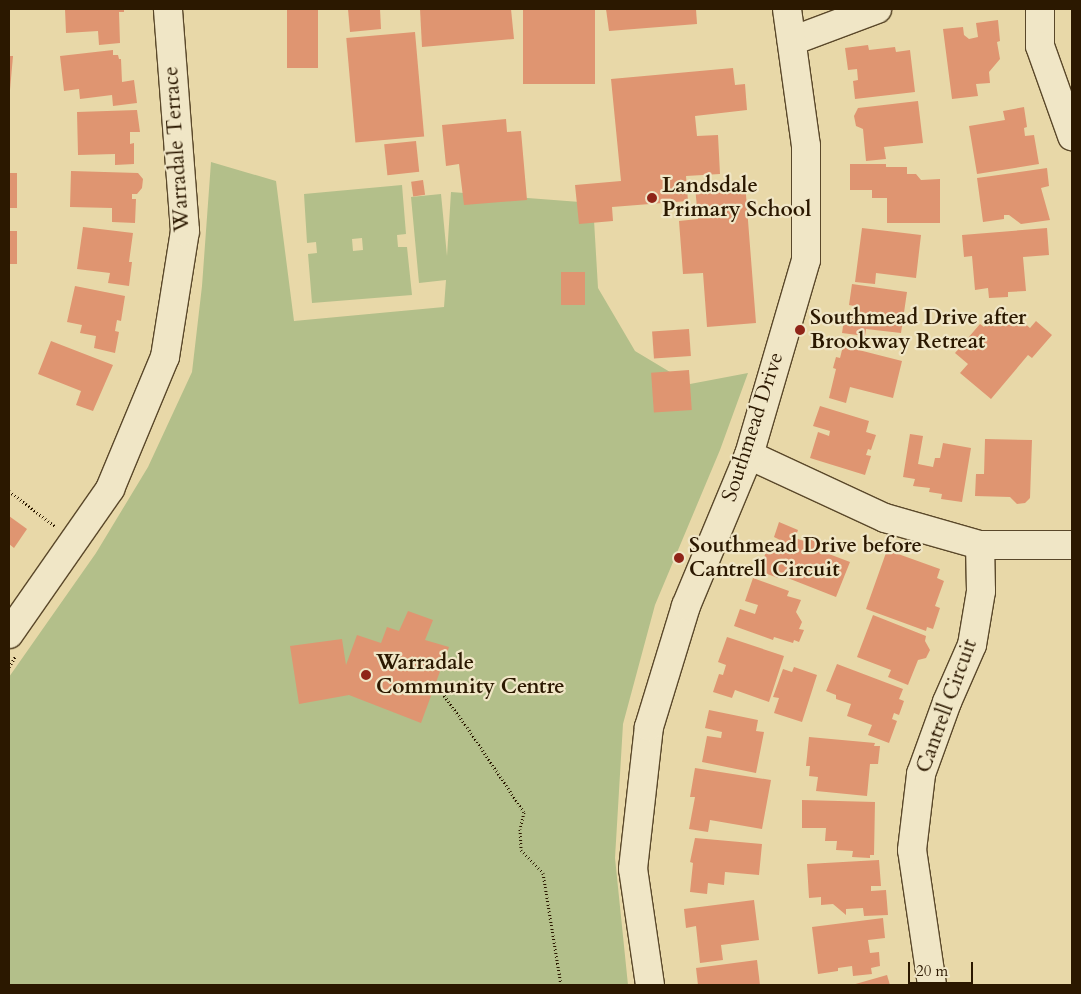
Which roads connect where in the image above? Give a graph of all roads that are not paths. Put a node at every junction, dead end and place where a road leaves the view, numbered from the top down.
1 (168, 9) edge
2 (787, 9) edge
3 (876, 9) edge
4 (1040, 9) edge
5 (792, 41) junction
6 (1072, 136) edge
7 (749, 455) junction
8 (980, 545) junction
9 (1072, 545) edge
10 (9, 634) edge
11 (650, 985) edge
12 (932, 985) edge

1 - 10 street, Warradale Terrace
2 - 5 street, Southmead Drive
3 - 5 street
4 - 6 street
5 - 7 street, Southmead Drive
7 - 8 street
7 - 11 street, Southmead Drive
8 - 9 street
8 - 12 street, Cantrell Circuit

